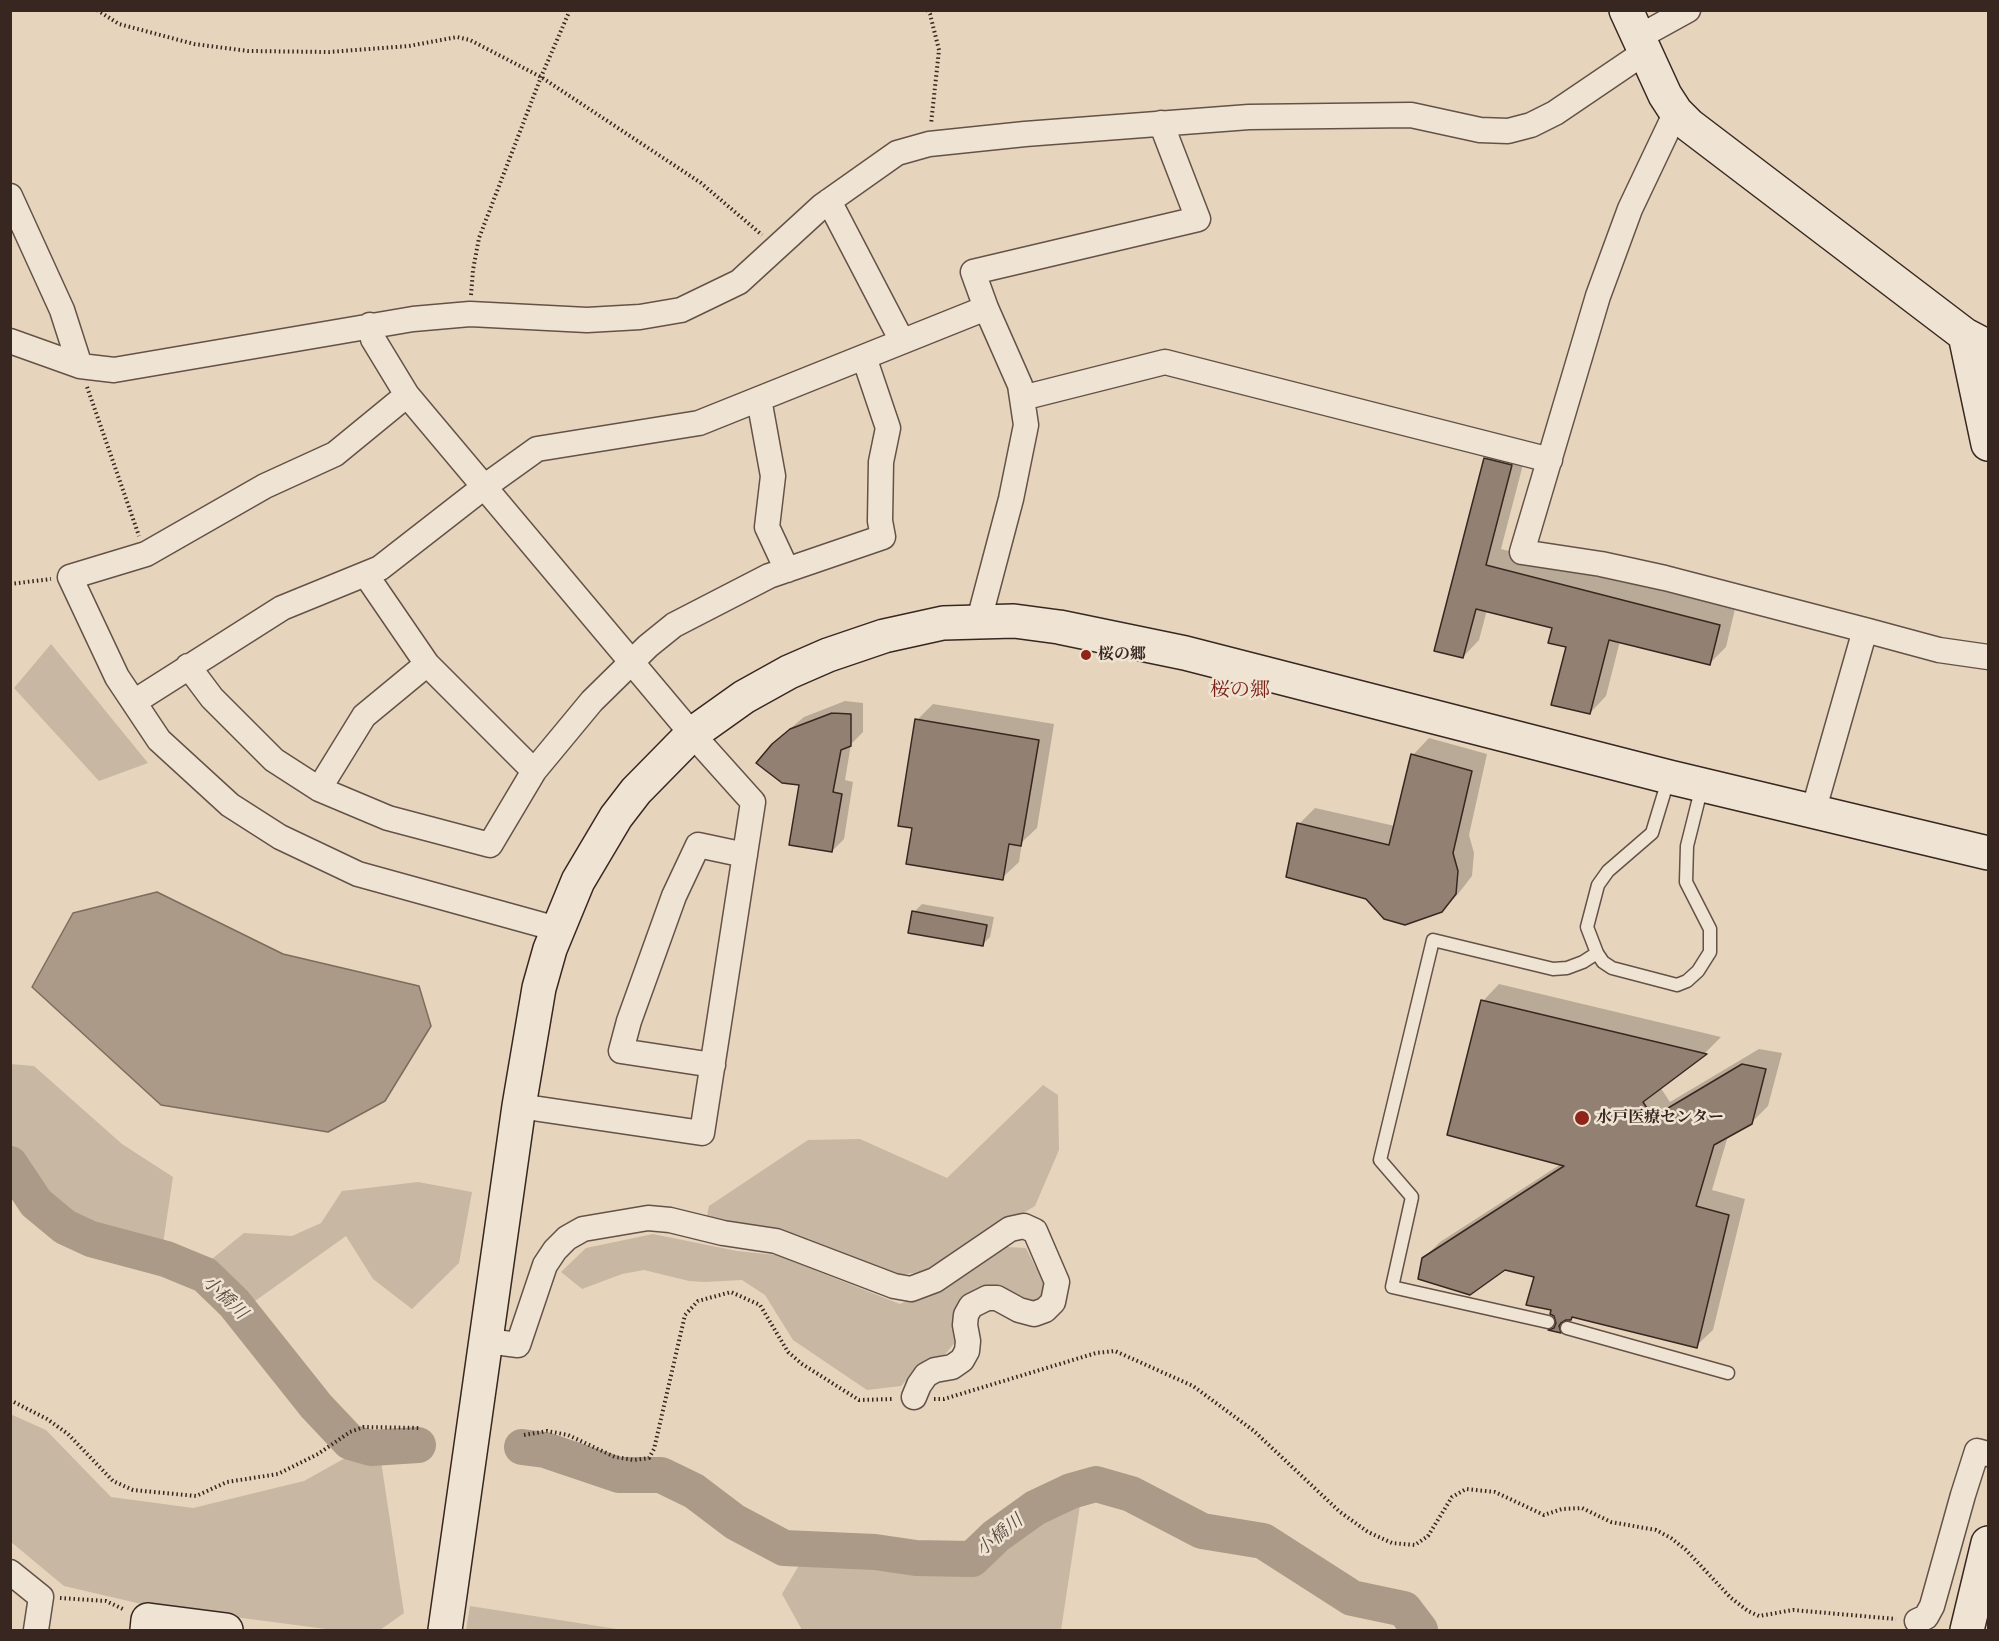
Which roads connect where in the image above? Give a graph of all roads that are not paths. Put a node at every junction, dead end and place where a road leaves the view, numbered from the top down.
1 (1688, 10) edge
2 (1637, 33) edge
3 (1676, 112) junction
4 (1161, 123) junction
5 (10, 196) edge
6 (829, 201) junction
7 (986, 308) junction
8 (370, 326) junction
9 (10, 341) edge
10 (902, 341) junction
11 (1977, 341) edge
12 (864, 357) junction
13 (80, 366) junction
14 (407, 395) junction
15 (1022, 398) junction
16 (759, 399) junction
17 (1989, 444) edge
18 (1550, 460) junction
19 (484, 487) junction
20 (787, 570) junction
21 (366, 575) junction
22 (979, 620) junction
23 (1865, 630) junction
24 (1989, 657) edge
25 (631, 662) junction
26 (427, 664) junction
27 (188, 666) junction
28 (134, 702) junction
29 (692, 734) junction
30 (534, 771) junction
31 (1669, 777) junction
32 (1703, 785) junction
33 (319, 789) junction
34 (1813, 812) junction
35 (1989, 853) edge
36 (745, 855) junction
37 (557, 929) junction
38 (1597, 953) junction
39 (713, 1065) junction
40 (519, 1106) junction
41 (1548, 1323) dead end
42 (1567, 1329) dead end
43 (487, 1341) junction
44 (1728, 1373) dead end
45 (914, 1397) road end
46 (1989, 1454) edge
47 (1989, 1543) edge
48 (10, 1572) edge
49 (1917, 1621) road end
50 (147, 1625) edge
51 (36, 1630) edge
52 (226, 1630) edge
53 (445, 1630) edge
54 (1967, 1630) edge

1 - 2 street
2 - 3 street
2 - 4 street
3 - 11 street
3 - 18 street
4 - 6 street
4 - 7 street
5 - 13 street
6 - 8 street
6 - 10 street
7 - 10 street
7 - 15 street
8 - 13 street
8 - 14 street
9 - 13 street
10 - 12 street
11 - 17 street
12 - 16 street
12 - 20 street
14 - 19 street
14 - 28 street
15 - 18 street
15 - 22 street
16 - 19 street
16 - 20 street
18 - 23 street
19 - 21 street
19 - 25 street
20 - 25 street
21 - 26 street
21 - 27 street
22 - 29 street
22 - 31 street
23 - 24 street
23 - 34 street
25 - 29 street
25 - 30 street
26 - 30 street
26 - 33 street
27 - 28 street
27 - 33 street
28 - 37 street
29 - 36 street
29 - 37 street
30 - 33 street
31 - 32 street
31 - 38 lane
32 - 34 street
32 - 38 lane
34 - 35 street
36 - 39 street
36 - 39 street
37 - 40 street
38 - 41 lane
39 - 40 street
40 - 43 street
42 - 44 lane
43 - 45 street
43 - 53 street
46 - 49 street
47 - 54 street
48 - 51 street
50 - 52 street

